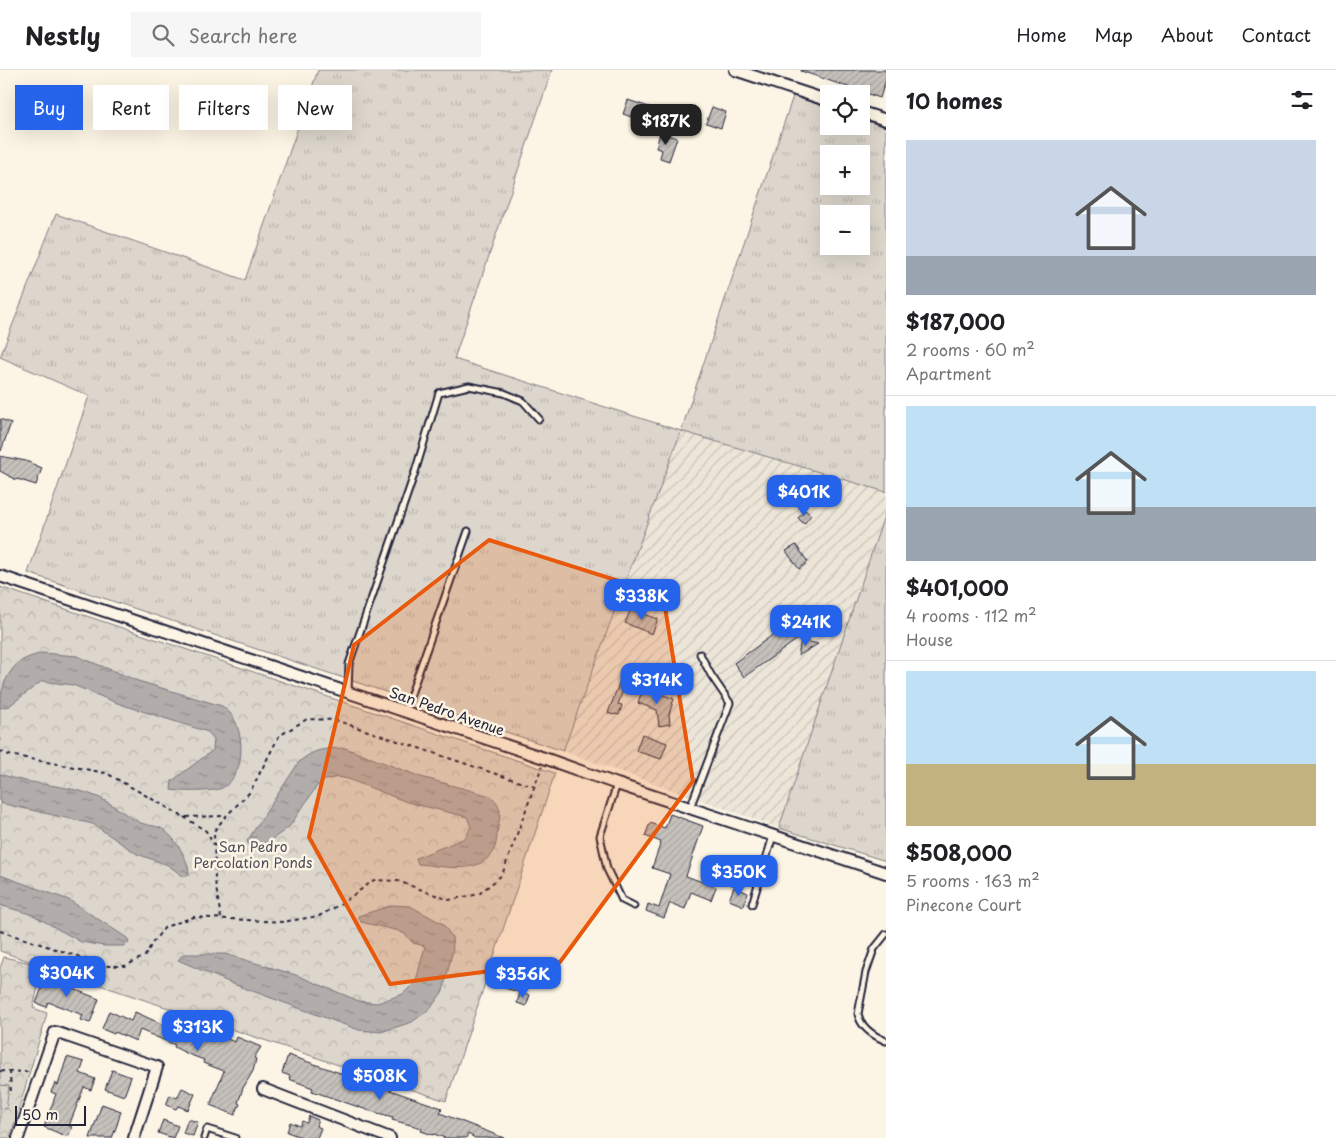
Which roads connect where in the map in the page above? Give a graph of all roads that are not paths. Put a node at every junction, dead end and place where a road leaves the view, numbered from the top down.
1 (735, 70) edge
2 (820, 98) edge
3 (870, 115) edge
4 (886, 120) edge
5 (539, 419) dead end
6 (468, 531) dead end
7 (0, 576) edge
8 (700, 654) dead end
9 (348, 693) junction
10 (405, 712) junction
11 (617, 784) junction
12 (690, 808) junction
13 (773, 836) junction
14 (886, 873) edge
15 (752, 904) dead end
16 (634, 906) dead end
17 (886, 934) edge
18 (886, 1041) edge
19 (264, 1088) dead end
20 (383, 1137) edge
21 (18, 1138) edge
22 (134, 1138) edge
23 (204, 1138) edge
24 (235, 1138) edge

1 - 2 street
3 - 4 street
5 - 9 lane
6 - 10 lane
7 - 9 street, San Pedro Avenue
8 - 12 lane
9 - 10 street, San Pedro Avenue
10 - 11 street, San Pedro Avenue
11 - 12 street, San Pedro Avenue
11 - 16 lane
12 - 13 street, San Pedro Avenue
13 - 14 street, San Pedro Avenue
13 - 15 lane
17 - 18 lane
19 - 20 street
21 - 22 street
23 - 24 lane

